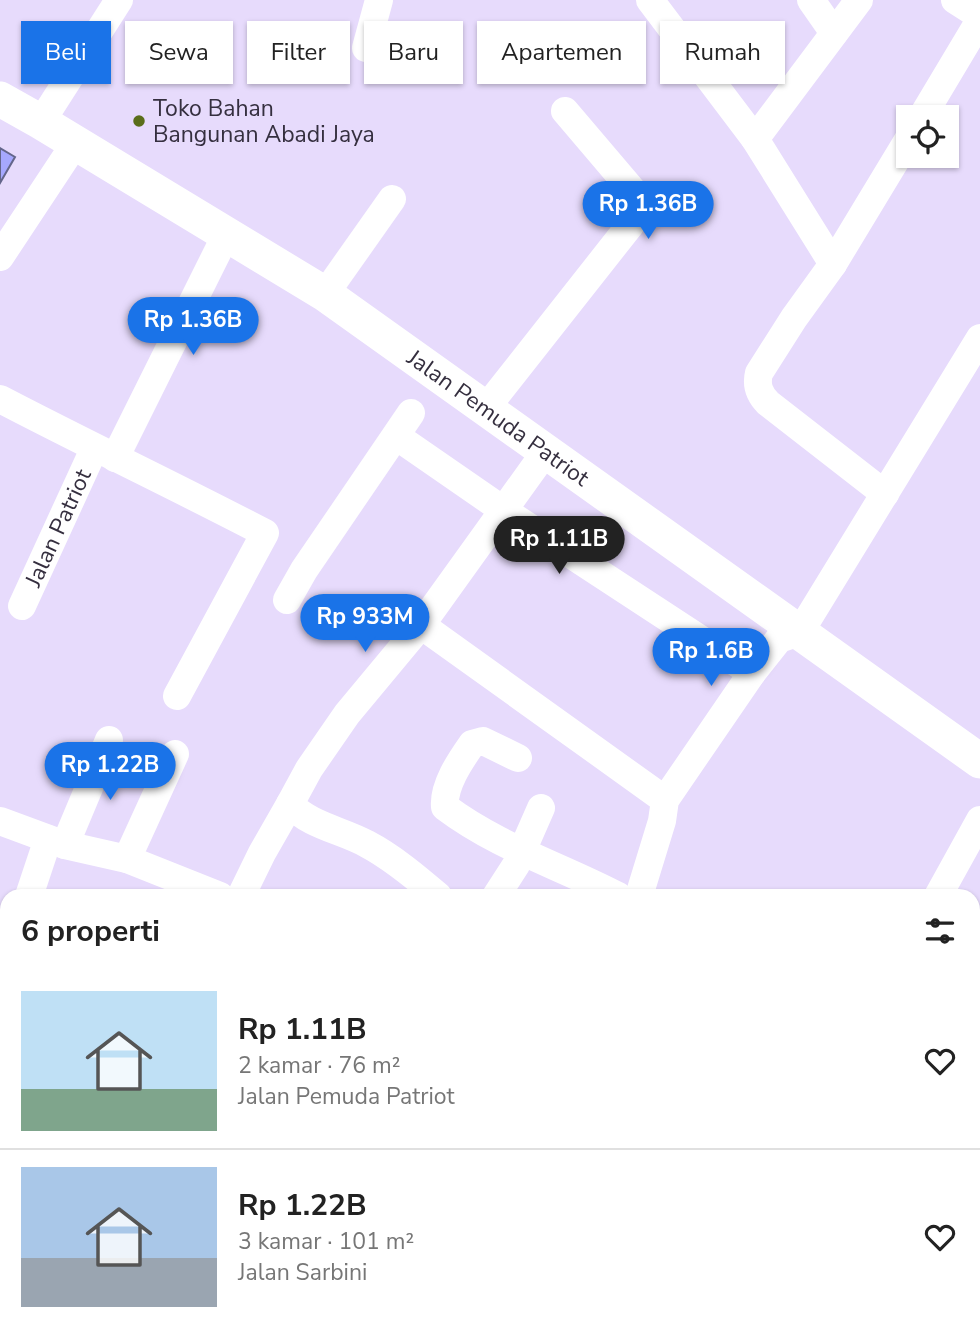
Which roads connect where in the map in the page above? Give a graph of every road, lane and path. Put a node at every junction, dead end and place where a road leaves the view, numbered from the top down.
1 (119, 0) edge
2 (379, 0) edge
3 (650, 0) edge
4 (811, 0) edge
5 (859, 0) edge
6 (955, 0) edge
7 (980, 18) edge
8 (373, 21) edge
9 (834, 33) junction
10 (0, 99) edge
11 (929, 105) edge
12 (565, 111) dead end
13 (41, 122) junction
14 (755, 139) junction
15 (76, 142) junction
16 (896, 160) edge
17 (392, 200) dead end
18 (226, 234) junction
19 (4, 240) edge
20 (833, 264) junction
21 (326, 294) junction
22 (980, 338) edge
23 (0, 399) edge
24 (486, 408) junction
25 (546, 451) junction
26 (104, 454) junction
27 (885, 494) junction
28 (503, 510) junction
29 (286, 600) dead end
30 (22, 606) dead end
31 (421, 625) junction
32 (800, 632) junction
33 (752, 673) junction
34 (177, 696) dead end
35 (109, 740) dead end
36 (175, 754) dead end
37 (519, 758) dead end
38 (980, 761) edge
39 (665, 800) junction
40 (290, 804) junction
41 (541, 808) dead end
42 (980, 820) edge
43 (0, 821) edge
44 (57, 842) junction
45 (522, 852) junction
46 (127, 859) junction
47 (33, 889) edge
48 (202, 889) edge
49 (244, 889) edge
50 (430, 889) edge
51 (500, 889) edge
52 (603, 889) edge
53 (641, 889) edge
54 (942, 889) edge

1 - 13 street
2 - 8 street
3 - 14 street
4 - 9 street
5 - 9 street
6 - 7 street
7 - 11 street
9 - 14 street
10 - 13 main road, Jalan Pemuda Patriot
12 - 24 street
13 - 15 main road, Jalan Pemuda Patriot
14 - 20 street
15 - 18 main road, Jalan Pemuda Patriot
15 - 19 street
16 - 20 street
17 - 21 street
18 - 21 main road, Jalan Pemuda Patriot
18 - 26 street, Jalan Patriot
20 - 27 street
21 - 24 main road, Jalan Pemuda Patriot
22 - 27 street
23 - 26 street
24 - 25 main road, Jalan Pemuda Patriot
25 - 28 street
25 - 32 main road, Jalan Pemuda Patriot
26 - 30 street, Jalan Patriot
26 - 34 street
27 - 32 street
28 - 29 street
28 - 31 street
28 - 33 street
31 - 39 street
31 - 40 street
32 - 33 street
32 - 38 main road, Jalan Pemuda Patriot
33 - 39 street
35 - 44 street
36 - 46 street
37 - 45 street
39 - 53 street
40 - 49 street
40 - 50 street
41 - 45 street
42 - 54 street
43 - 44 street
44 - 46 street
44 - 47 street
45 - 51 street
45 - 52 street
46 - 48 street

